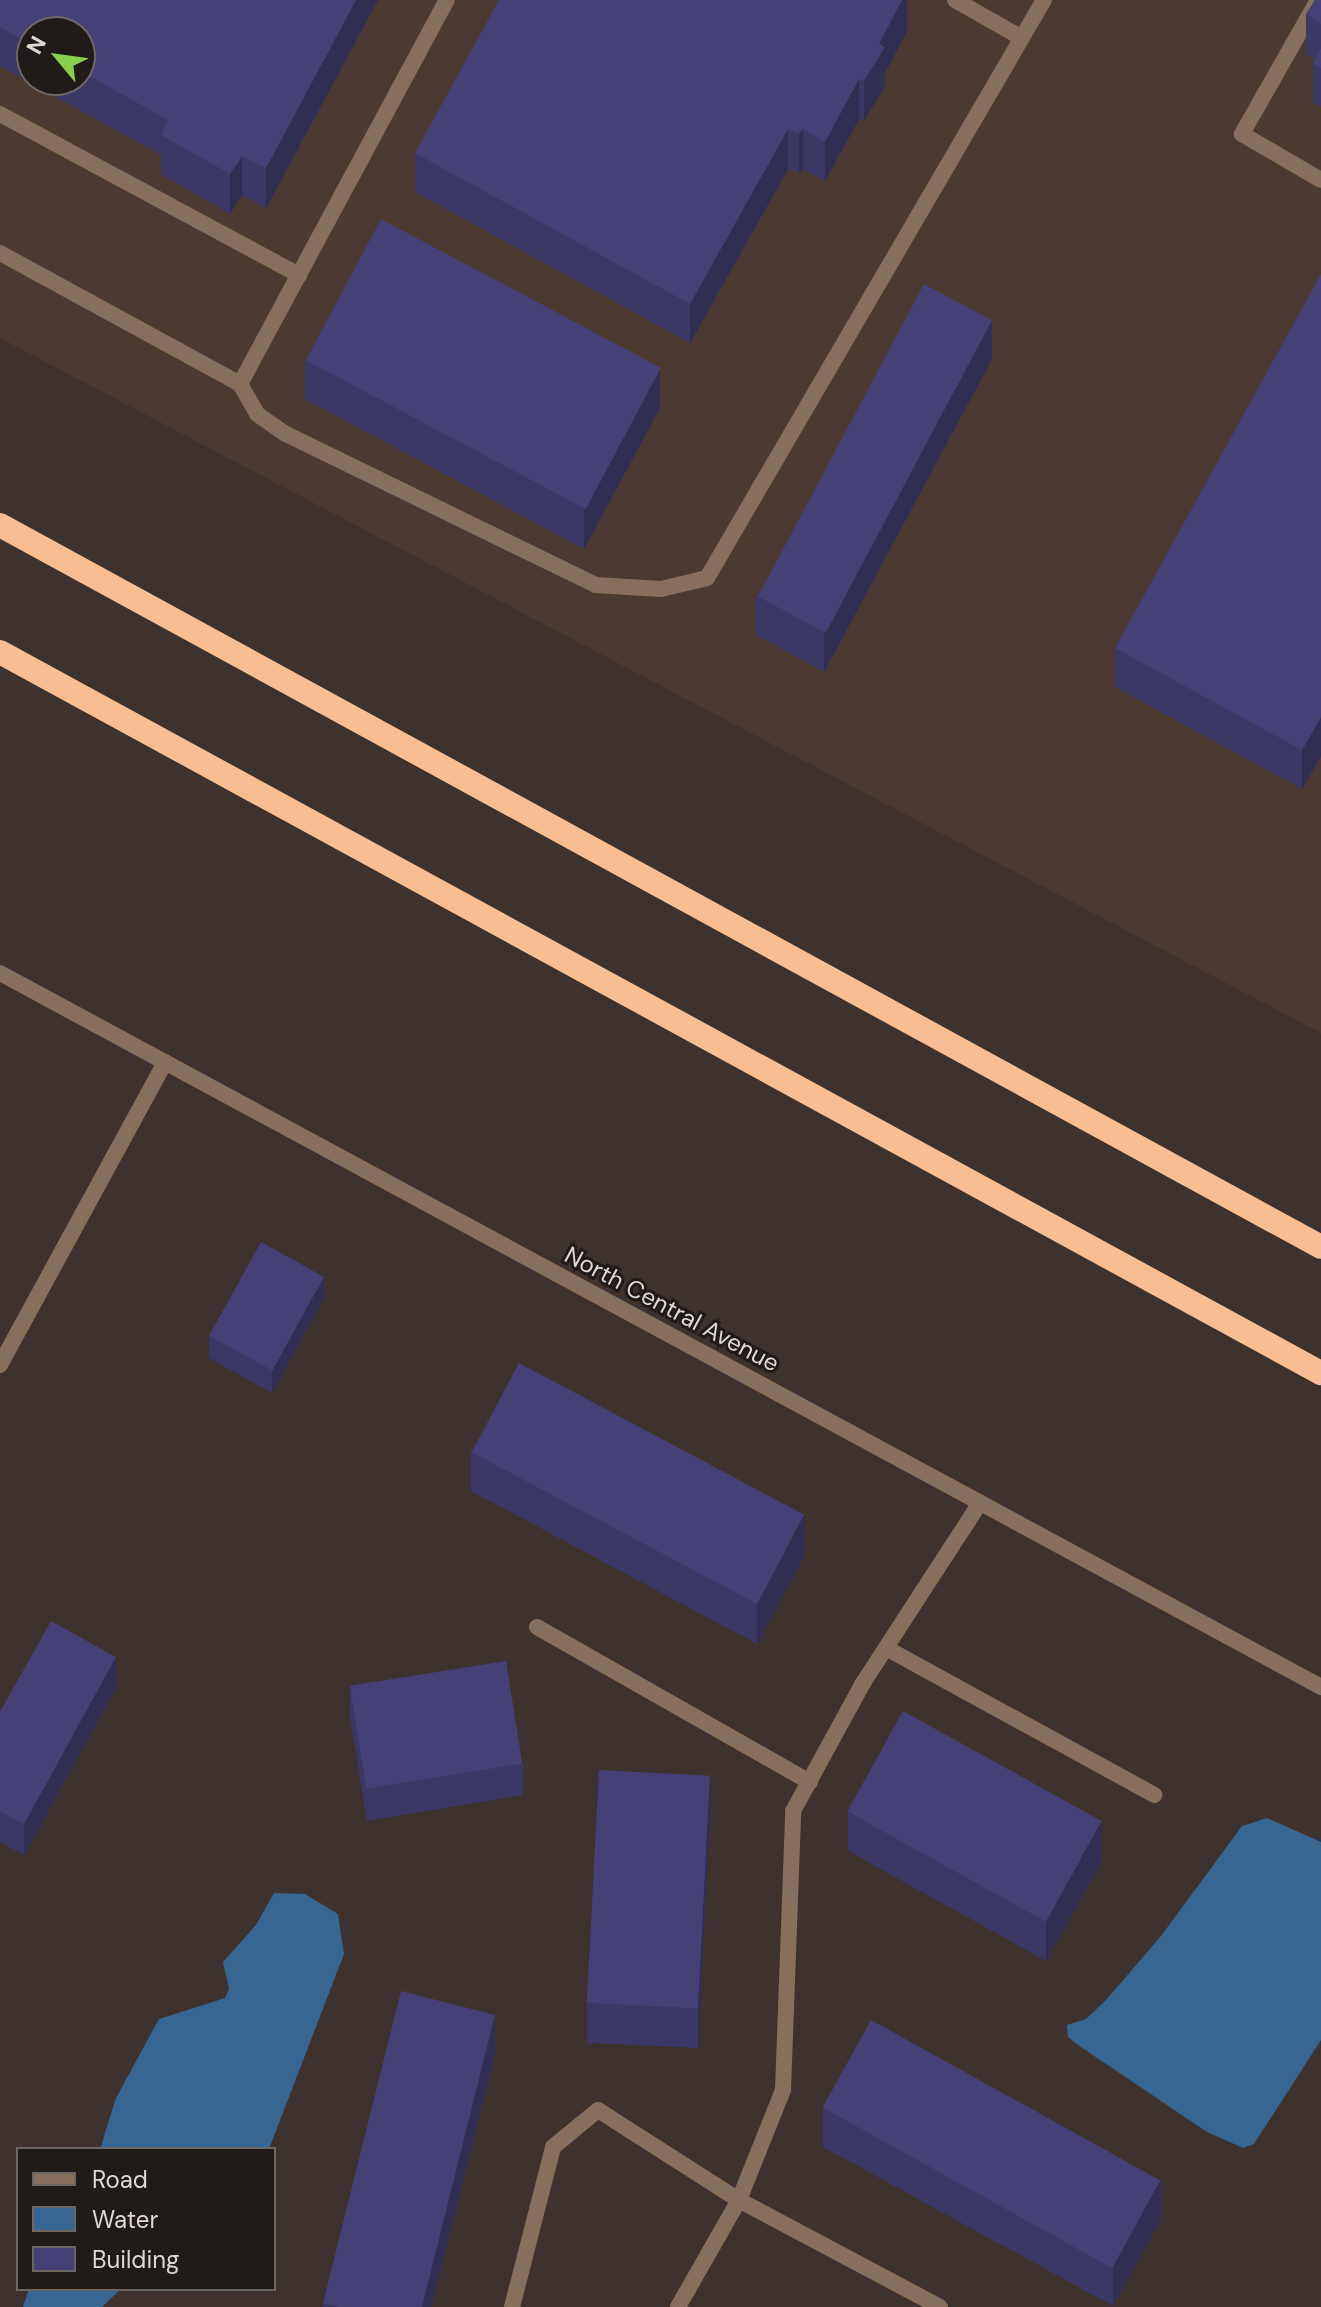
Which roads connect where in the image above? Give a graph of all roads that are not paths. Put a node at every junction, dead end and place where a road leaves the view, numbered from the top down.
1 (447, 0) edge
2 (955, 0) edge
3 (1044, 0) edge
4 (1318, 0) edge
5 (1022, 38) junction
6 (0, 114) edge
7 (1321, 180) edge
8 (0, 253) edge
9 (299, 275) junction
10 (240, 384) junction
11 (0, 525) edge
12 (0, 652) edge
13 (0, 973) edge
14 (165, 1062) junction
15 (1321, 1247) edge
16 (1, 1361) edge
17 (1321, 1373) edge
18 (980, 1503) junction
19 (537, 1627) dead end
20 (886, 1648) junction
21 (1321, 1687) edge
22 (810, 1782) junction
23 (1154, 1795) dead end
24 (739, 2200) junction
25 (512, 2307) edge
26 (678, 2307) edge
27 (940, 2307) edge

1 - 9 street
2 - 5 street
3 - 5 street
4 - 7 street
5 - 10 street
6 - 9 street
8 - 10 street
9 - 10 street
11 - 15 highway
12 - 17 highway
13 - 14 street, North Central Avenue
14 - 16 street
14 - 18 street, North Central Avenue
18 - 20 street
18 - 21 street, North Central Avenue
19 - 22 street
20 - 22 street
20 - 23 street
22 - 24 street
24 - 25 street
24 - 26 street
24 - 27 street

